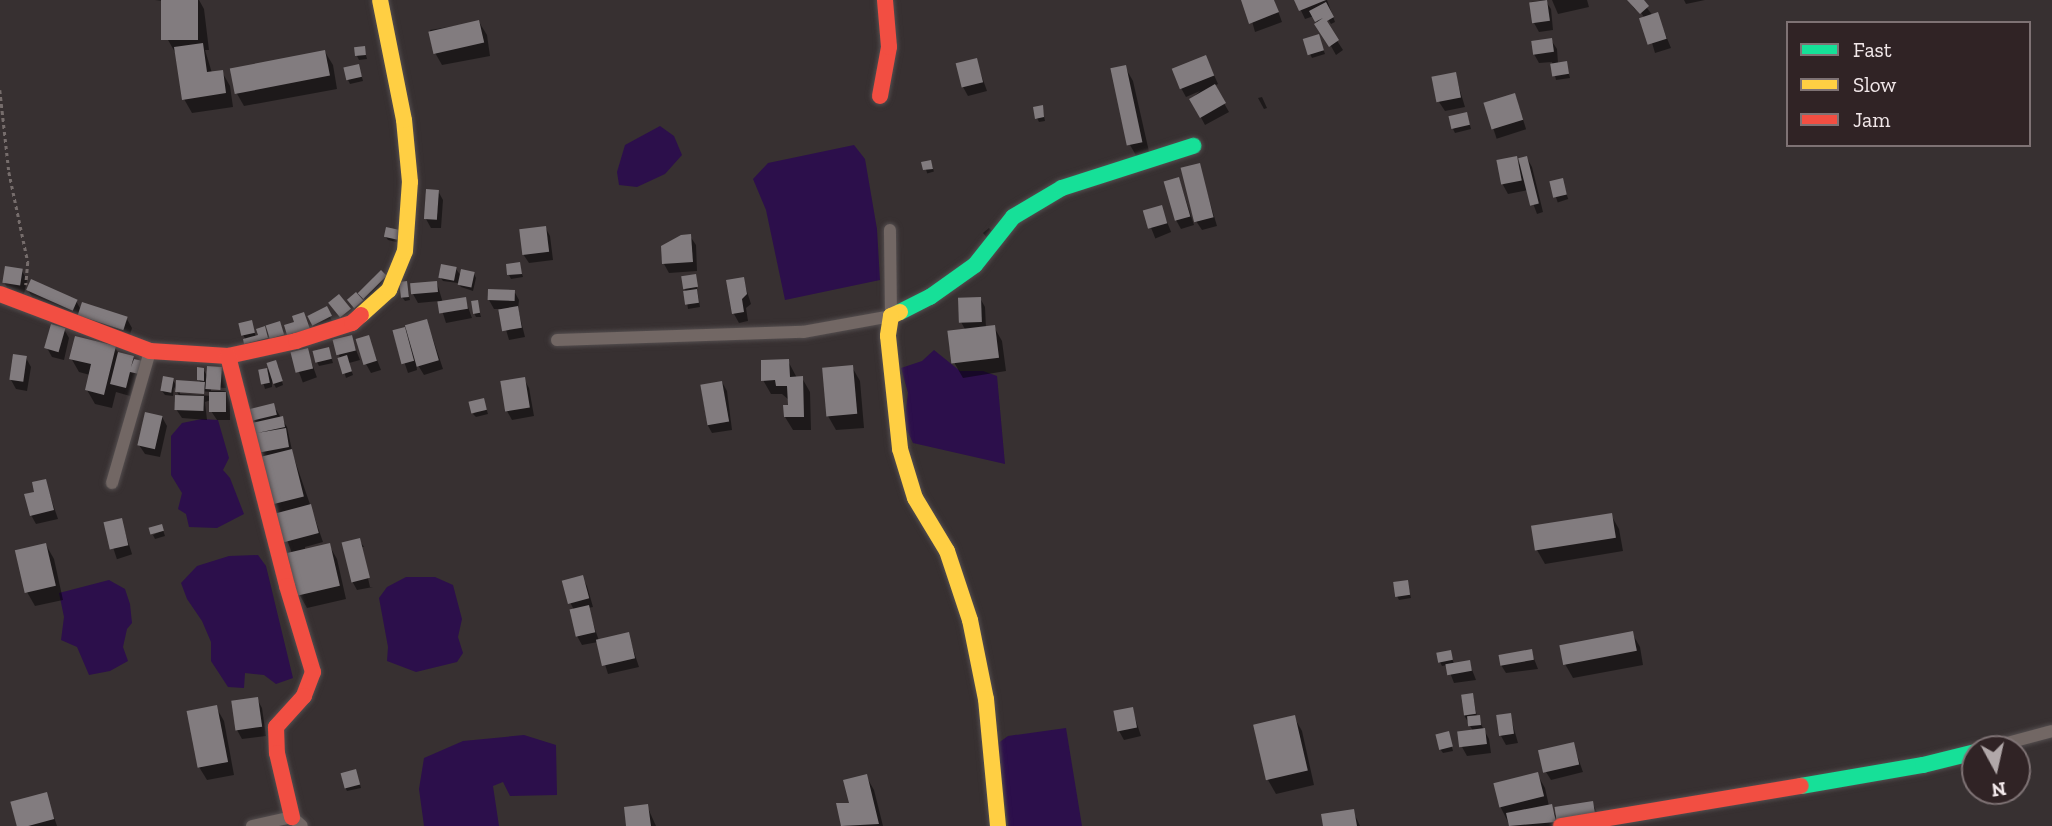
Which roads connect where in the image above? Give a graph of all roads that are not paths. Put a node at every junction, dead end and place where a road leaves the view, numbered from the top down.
1 (380, 0) edge
2 (885, 0) edge
3 (880, 96) dead end
4 (1193, 146) dead end
5 (890, 230) dead end
6 (0, 294) edge
7 (891, 316) junction
8 (557, 340) dead end
9 (150, 351) junction
10 (228, 356) junction
11 (112, 483) dead end
12 (2052, 732) edge
13 (2031, 737) edge
14 (1961, 756) edge
15 (297, 821) edge
16 (251, 826) edge
17 (998, 826) edge
18 (1561, 826) edge

1 - 10 street
2 - 3 street
4 - 7 street
5 - 7 street
6 - 9 street
7 - 8 street
7 - 17 street
9 - 10 street
9 - 11 street
10 - 15 street
12 - 13 street
14 - 18 street
15 - 16 street

